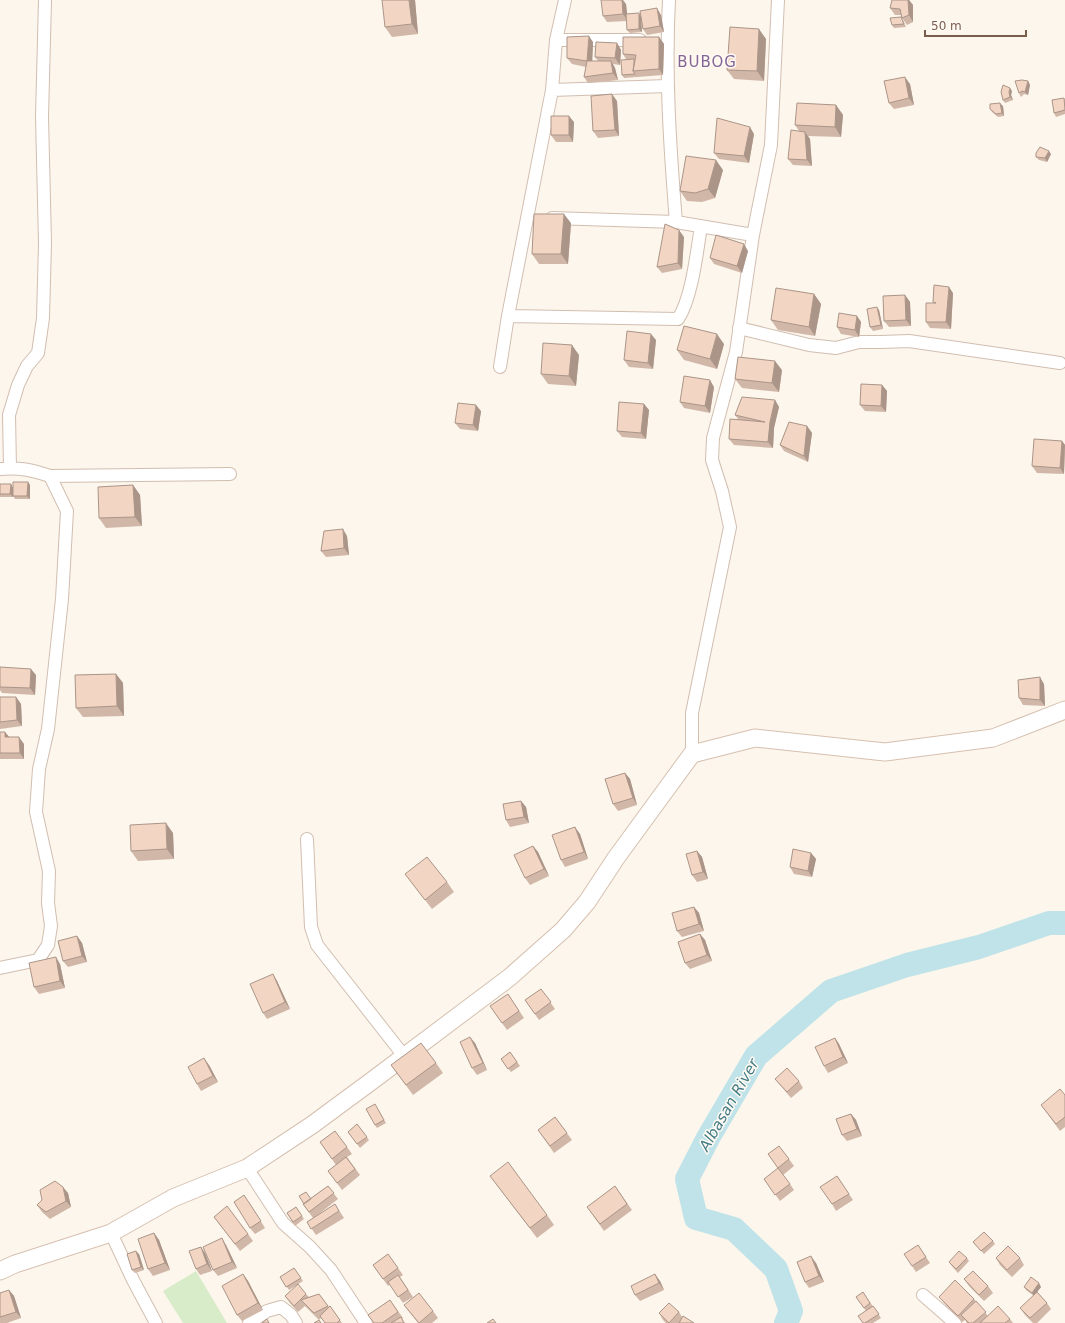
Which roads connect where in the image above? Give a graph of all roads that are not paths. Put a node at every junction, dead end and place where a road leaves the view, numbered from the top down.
1 (45, 0) edge
2 (565, 0) edge
3 (669, 0) edge
4 (778, 0) edge
5 (556, 40) junction
6 (659, 40) junction
7 (668, 86) junction
8 (552, 90) junction
9 (527, 217) junction
10 (676, 222) junction
11 (701, 226) junction
12 (753, 235) junction
13 (508, 316) junction
14 (739, 328) junction
15 (1060, 363) dead end
16 (500, 367) dead end
17 (5, 469) edge
18 (230, 474) dead end
19 (50, 476) junction
20 (1065, 710) edge
21 (692, 754) junction
22 (307, 839) dead end
23 (0, 968) edge
24 (404, 1056) junction
25 (247, 1168) junction
26 (111, 1233) junction
27 (0, 1272) edge
28 (923, 1295) dead end
29 (156, 1323) edge
30 (249, 1323) edge
31 (296, 1323) edge
32 (366, 1323) edge
33 (955, 1323) edge

1 - 17 street
2 - 5 street
3 - 6 street
4 - 12 street
5 - 6 street
5 - 8 street
6 - 7 street
7 - 8 street
7 - 10 street
8 - 9 street
9 - 10 street
9 - 13 street
10 - 11 street
11 - 12 street
11 - 13 street
12 - 14 street
13 - 16 street
14 - 15 street
14 - 21 street
17 - 19 street
18 - 19 street
19 - 23 street
20 - 21 street
21 - 24 street
22 - 24 street
24 - 25 street
25 - 26 street
25 - 32 street
26 - 27 street
26 - 29 street
28 - 33 street
30 - 31 street

